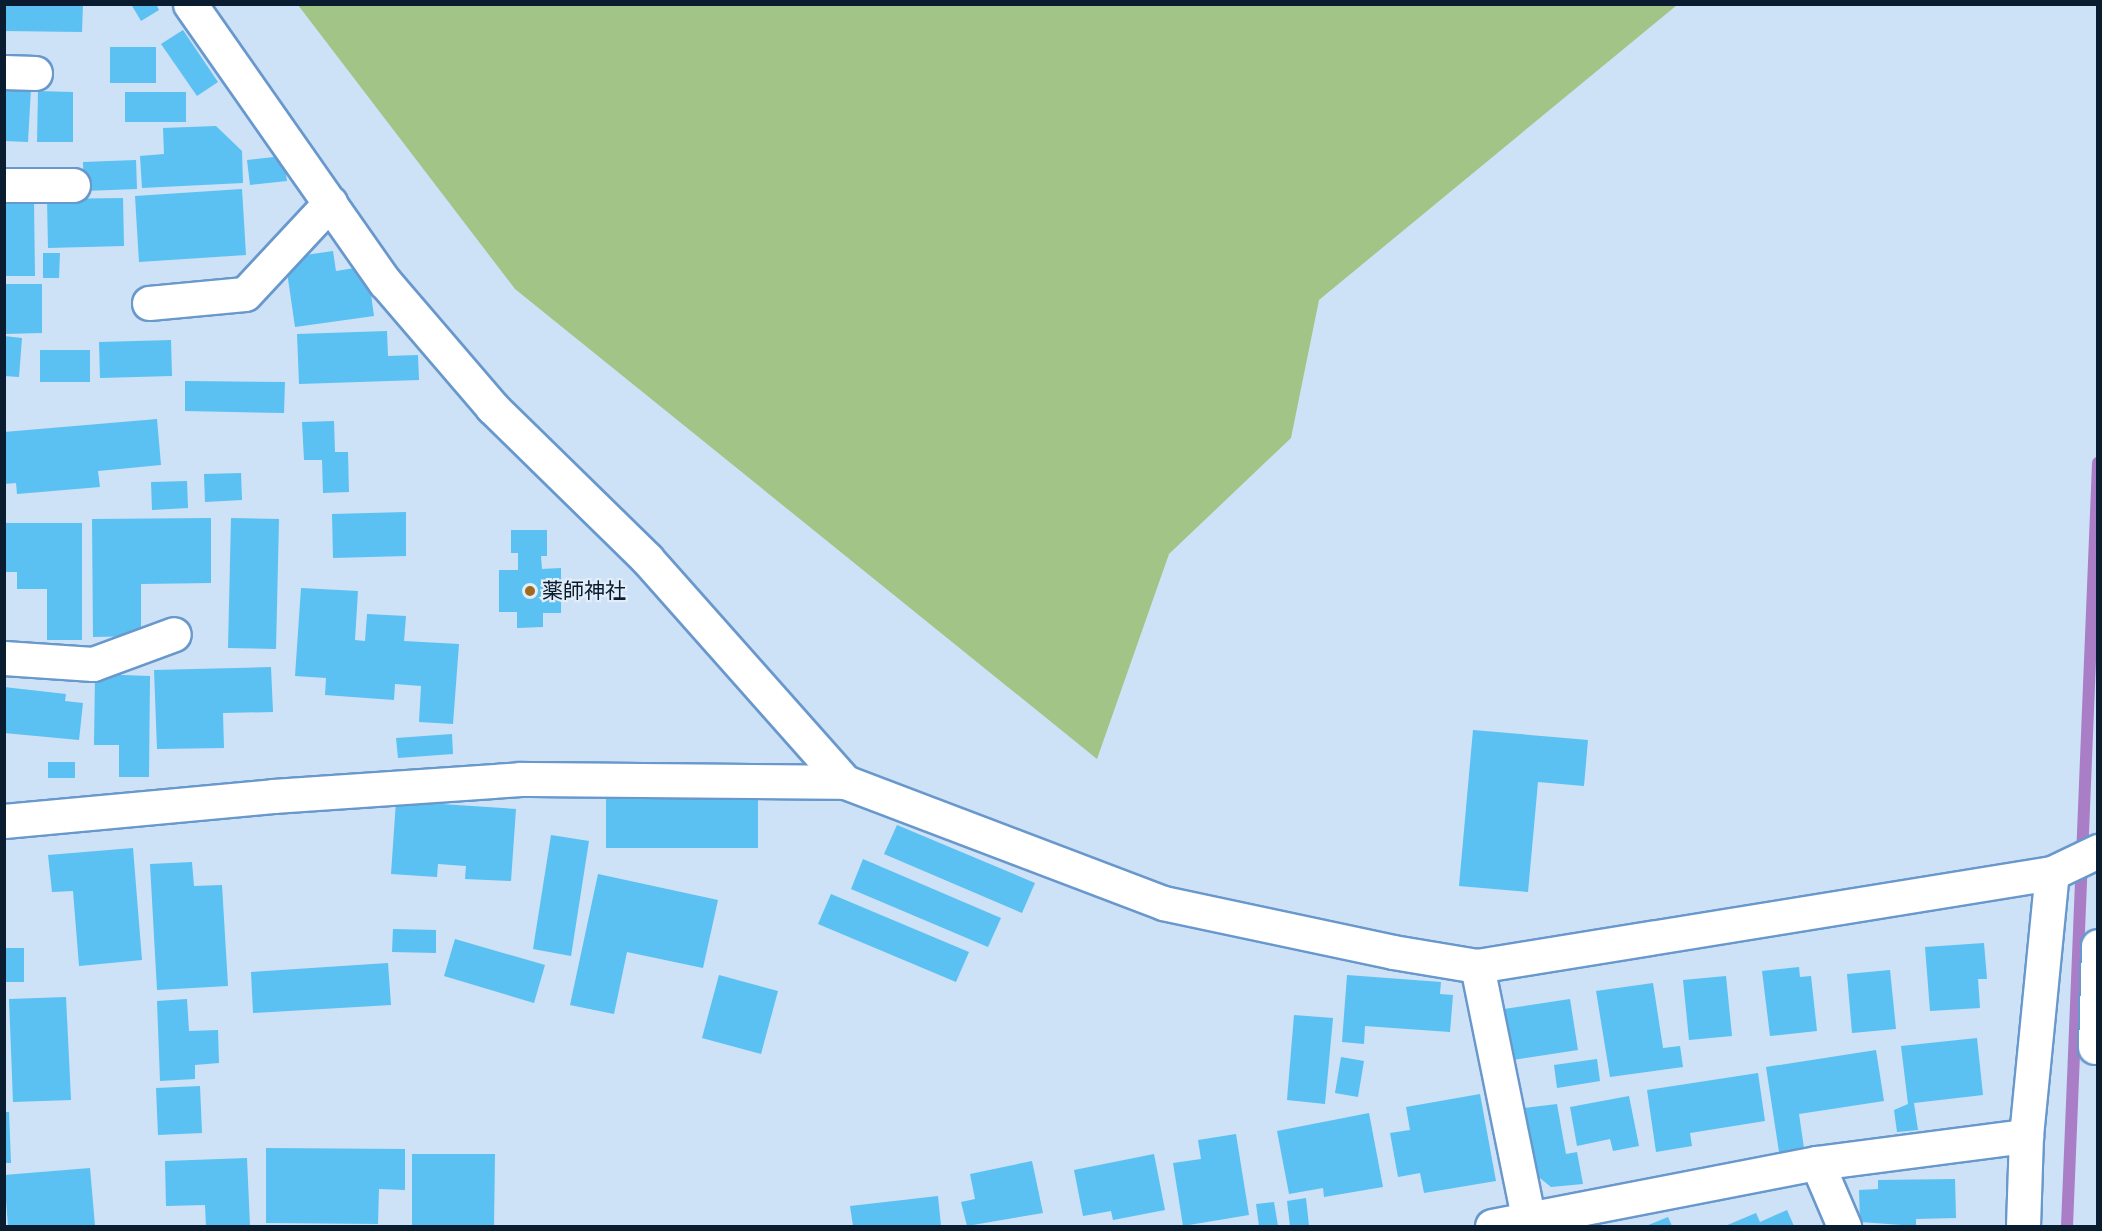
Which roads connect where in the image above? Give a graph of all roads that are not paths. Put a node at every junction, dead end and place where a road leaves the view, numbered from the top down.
1 (190, 4) edge
2 (4, 185) edge
3 (73, 185) dead end
4 (330, 203) junction
5 (149, 303) dead end
6 (174, 634) dead end
7 (4, 658) edge
8 (845, 782) junction
9 (4, 821) edge
10 (2097, 851) edge
11 (2052, 873) junction
12 (2097, 946) edge
13 (1477, 966) junction
14 (2095, 1047) dead end
15 (2026, 1136) junction
16 (1817, 1163) junction
17 (1529, 1224) edge
18 (1492, 1227) edge
19 (1844, 1227) edge
20 (2023, 1227) edge

1 - 4 street
2 - 3 street
4 - 5 street
4 - 8 street
6 - 7 street
8 - 9 street
8 - 13 street
10 - 11 street
11 - 13 street
11 - 15 street
12 - 14 street
13 - 17 street
15 - 16 street
15 - 20 street
16 - 17 street
16 - 19 street
17 - 18 street

